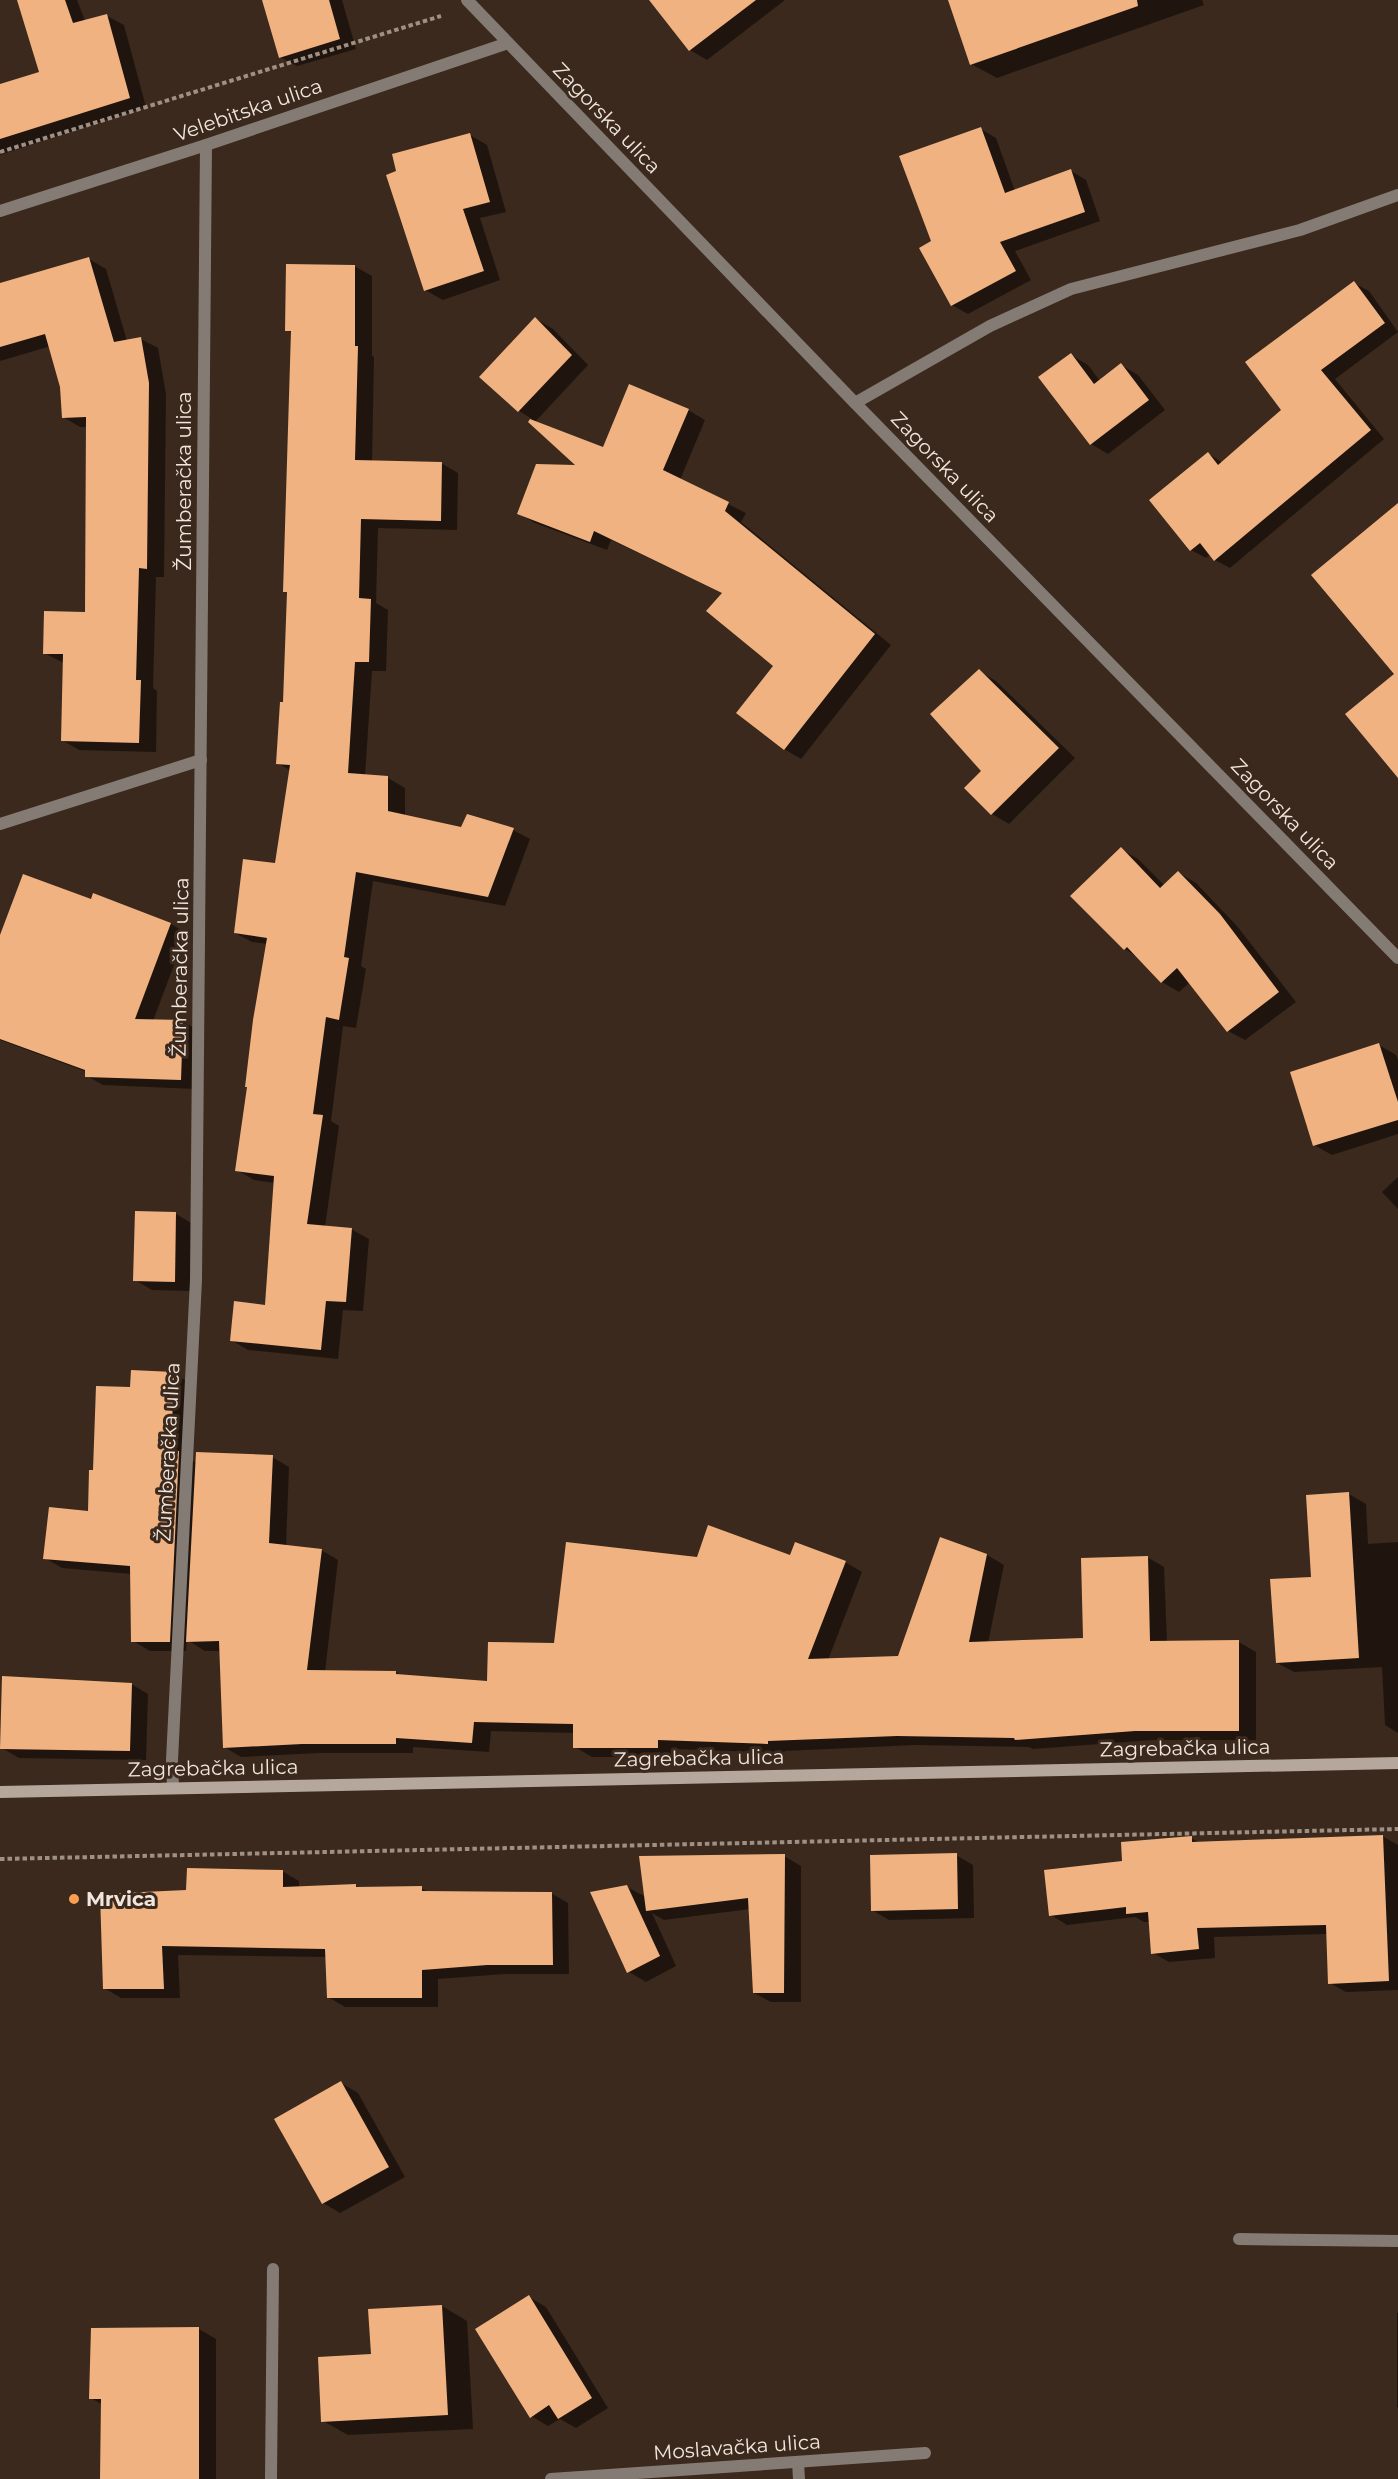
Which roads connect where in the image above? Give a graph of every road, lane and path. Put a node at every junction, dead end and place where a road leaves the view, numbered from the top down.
1 (470, 3) edge
2 (508, 43) junction
3 (206, 145) junction
4 (0, 152) edge
5 (1398, 195) edge
6 (0, 211) edge
7 (855, 403) junction
8 (201, 760) junction
9 (0, 824) edge
10 (1398, 958) edge
11 (1398, 1763) edge
12 (173, 1788) junction
13 (0, 1792) edge
14 (1398, 1829) edge
15 (0, 1859) edge
16 (1239, 2239) dead end
17 (1398, 2241) edge
18 (273, 2269) dead end
19 (926, 2453) dead end
20 (798, 2462) junction
21 (271, 2479) edge
22 (551, 2479) edge
23 (798, 2479) edge

1 - 2 street, Zagorska ulica
1 - 4 path
2 - 3 street, Velebitska ulica
2 - 7 street, Zagorska ulica
3 - 6 street, Velebitska ulica
3 - 8 street, Žumberačka ulica
5 - 7 street
7 - 10 street, Zagorska ulica
8 - 9 street
8 - 12 street, Žumberačka ulica
11 - 12 main road, Zagrebačka ulica
12 - 13 main road, Zagrebačka ulica
14 - 15 path
16 - 17 street
18 - 21 street
19 - 20 street, Moslavačka ulica
20 - 22 street, Moslavačka ulica
20 - 23 street

